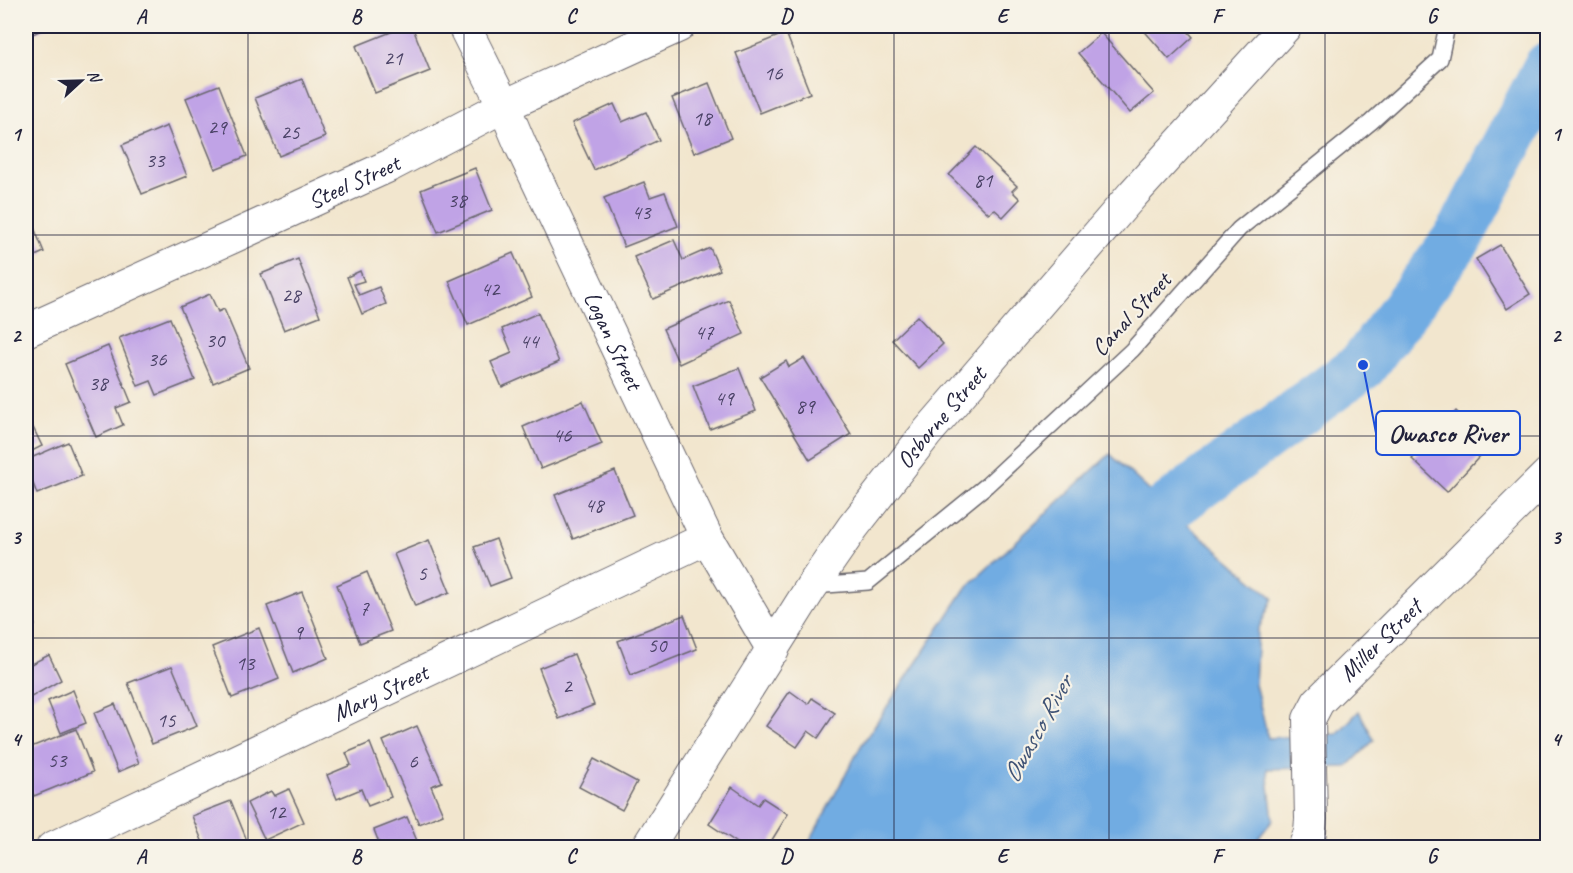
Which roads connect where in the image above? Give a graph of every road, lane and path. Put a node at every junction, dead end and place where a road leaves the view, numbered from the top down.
1 (464, 26) edge
2 (679, 26) edge
3 (1287, 26) edge
4 (1447, 26) edge
5 (504, 106) junction
6 (26, 331) edge
7 (1548, 474) edge
8 (708, 538) junction
9 (812, 586) junction
10 (773, 650) junction
11 (52, 848) edge
12 (647, 848) edge
13 (1304, 848) edge

1 - 5 street, Logan Street
2 - 5 street, Steel Street
3 - 9 street, Osborne Street
4 - 9 lane, Canal Street
5 - 6 street, Steel Street
5 - 8 street, Logan Street
7 - 13 street, Miller Street
8 - 10 street, Logan Street
8 - 11 street, Mary Street
9 - 10 street, Osborne Street
10 - 12 street, Osborne Street

